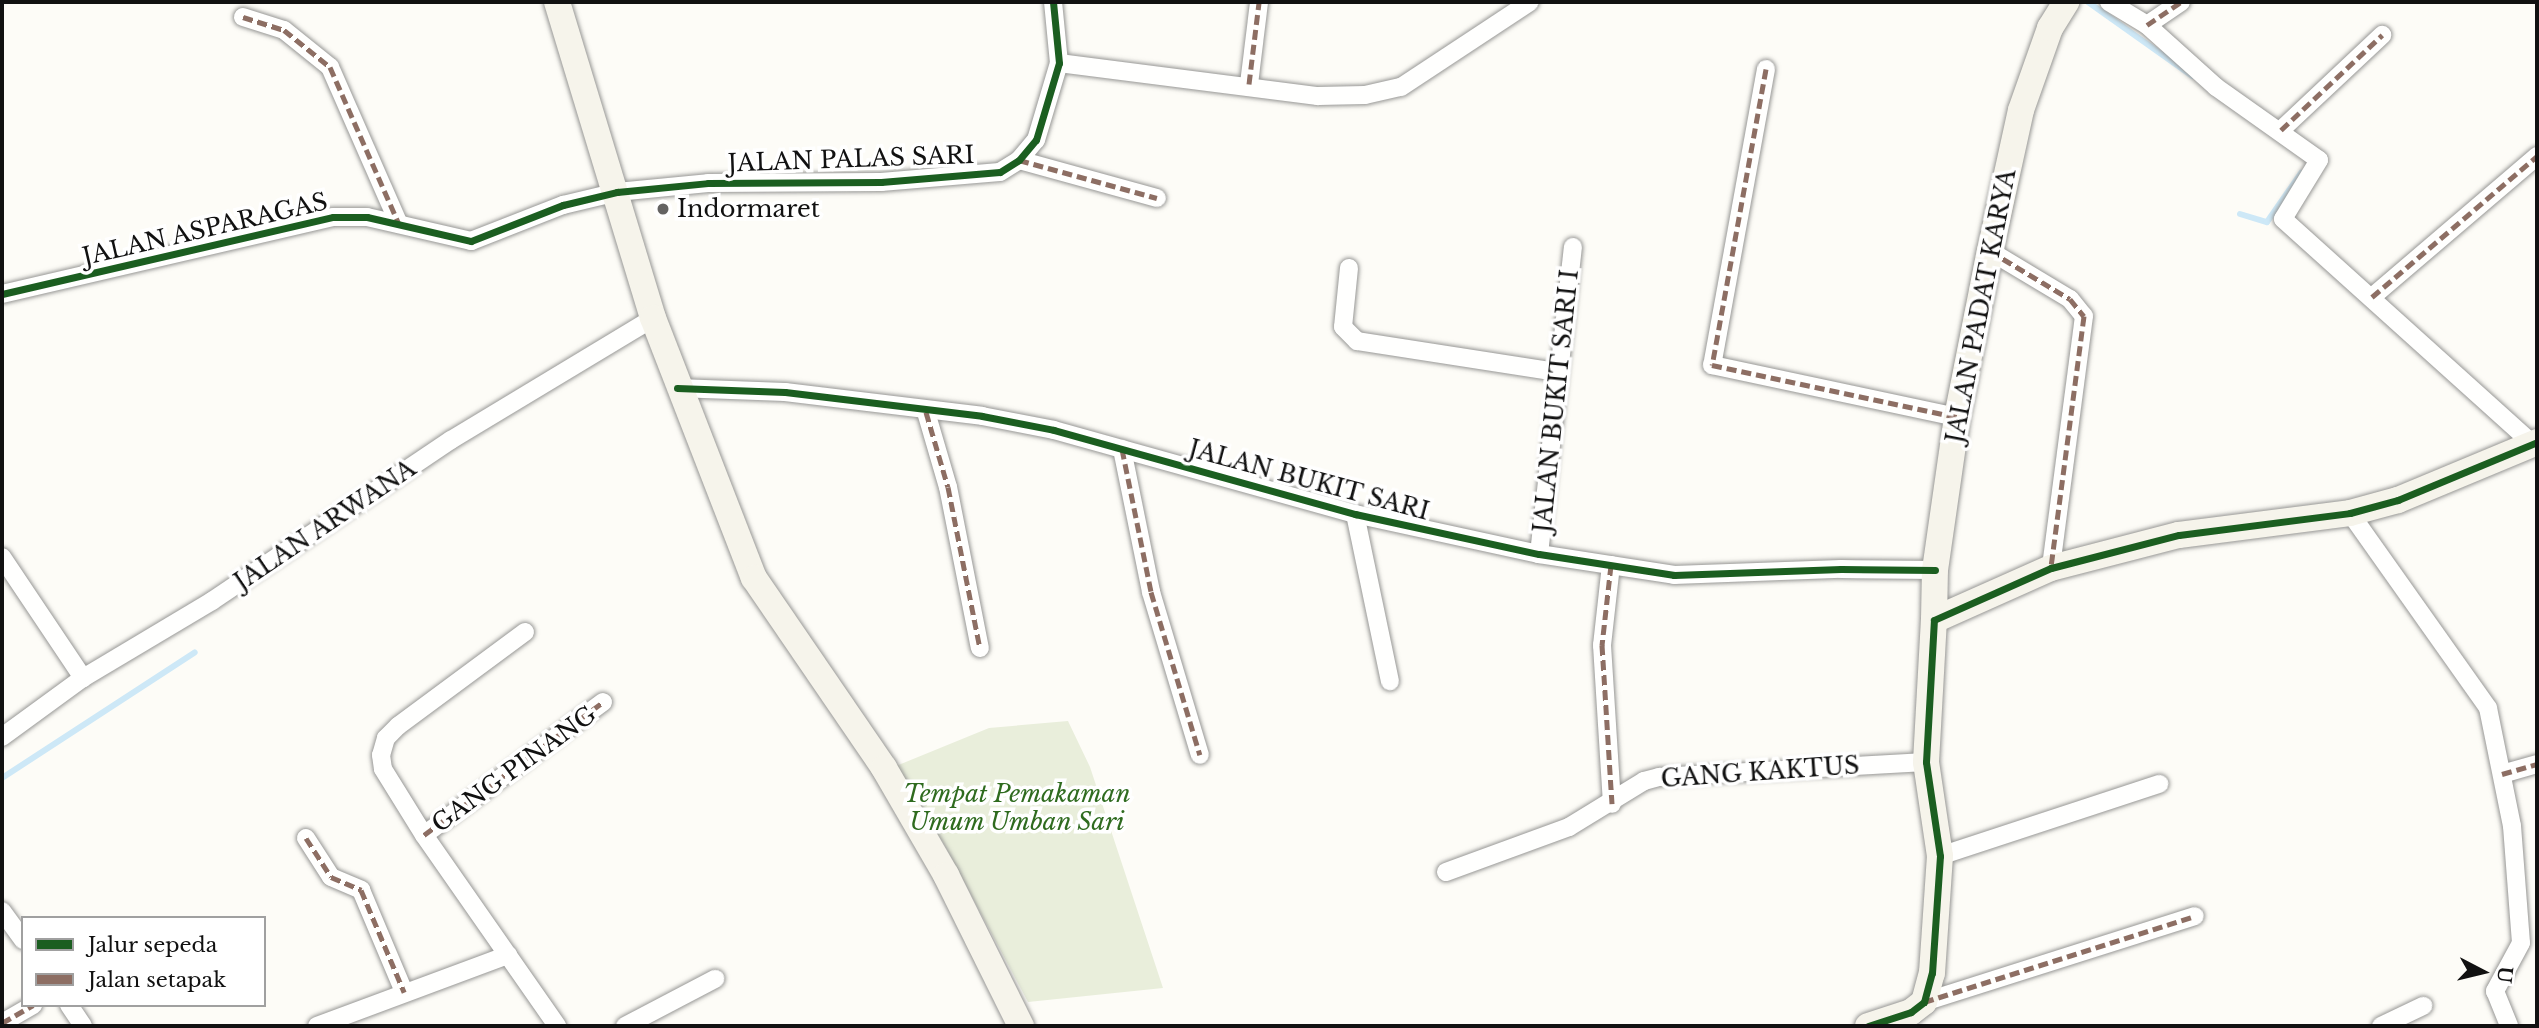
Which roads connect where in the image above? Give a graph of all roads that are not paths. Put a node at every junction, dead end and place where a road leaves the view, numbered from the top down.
1 (557, 2) edge
2 (1053, 2) edge
3 (1259, 2) edge
4 (1530, 2) edge
5 (2066, 2) edge
6 (2109, 2) edge
7 (2181, 2) edge
8 (243, 17) dead end
9 (2147, 25) junction
10 (2382, 35) dead end
11 (1059, 63) junction
12 (1766, 69) dead end
13 (1249, 84) junction
14 (2281, 130) junction
15 (2537, 156) edge
16 (1019, 160) junction
17 (617, 192) junction
18 (1157, 198) dead end
19 (399, 224) junction
20 (1573, 247) dead end
21 (1990, 251) junction
22 (1349, 268) dead end
23 (2, 294) edge
24 (2372, 297) junction
25 (653, 318) junction
26 (1558, 372) junction
27 (677, 388) junction
28 (926, 412) junction
29 (1957, 417) junction
30 (2535, 443) edge
31 (1122, 449) junction
32 (2350, 513) junction
33 (1354, 514) junction
34 (1539, 554) junction
35 (2, 557) edge
36 (1611, 565) junction
37 (2052, 568) junction
38 (1935, 570) junction
39 (1934, 620) junction
40 (525, 632) dead end
41 (980, 648) dead end
42 (83, 678) junction
43 (1390, 681) dead end
44 (603, 702) dead end
45 (2, 737) edge
46 (1200, 755) dead end
47 (1926, 762) junction
48 (2537, 764) edge
49 (2502, 774) junction
50 (2159, 784) dead end
51 (1612, 804) junction
52 (424, 835) junction
53 (306, 838) dead end
54 (1940, 856) junction
55 (1446, 872) dead end
56 (2, 911) edge
57 (2195, 916) dead end
58 (21, 937) edge
59 (508, 955) junction
60 (715, 979) dead end
61 (404, 992) junction
62 (2423, 1006) dead end
63 (30, 1007) edge
64 (70, 1007) edge
65 (1918, 1014) edge
66 (2, 1023) edge
67 (83, 1026) edge
68 (317, 1026) edge
69 (557, 1026) edge
70 (625, 1026) edge
71 (1021, 1026) edge
72 (1868, 1026) edge
73 (2381, 1026) edge
74 (2510, 1026) edge

1 - 17 street
2 - 11 street
3 - 13 street
4 - 13 street
5 - 21 street, JALAN PADAT KARYA
6 - 9 street
7 - 9 street
8 - 19 street
9 - 14 street
10 - 14 street
11 - 13 street
11 - 16 street
12 - 29 street
14 - 24 street
15 - 24 street
16 - 17 street, JALAN PALAS SARI
16 - 18 street
17 - 19 street, JALAN ASPARAGAS
17 - 25 street
19 - 23 street, JALAN ASPARAGAS
20 - 26 street, JALAN BUKIT SARI I
21 - 29 street, JALAN PADAT KARYA
21 - 37 street
22 - 26 street
24 - 30 street
25 - 27 street
25 - 42 street, JALAN ARWANA
26 - 34 street, JALAN BUKIT SARI I
27 - 28 street, JALAN BUKIT SARI
27 - 71 street
28 - 31 street, JALAN BUKIT SARI
28 - 41 street
29 - 38 street, JALAN PADAT KARYA
30 - 32 street
31 - 33 street, JALAN BUKIT SARI
31 - 46 street
32 - 37 street
32 - 49 street
33 - 34 street, JALAN BUKIT SARI
33 - 43 street
34 - 36 street, JALAN BUKIT SARI
35 - 42 street
36 - 38 street, JALAN BUKIT SARI
36 - 51 street
37 - 39 street
38 - 39 street, JALAN PADAT KARYA
39 - 47 street, JALAN PADAT KARYA
40 - 52 street
42 - 45 street, JALAN ARWANA
44 - 52 street, GANG PINANG
47 - 51 street, GANG KAKTUS
47 - 54 street, JALAN PADAT KARYA
48 - 49 street
49 - 74 street
50 - 54 street
51 - 55 street, GANG KAKTUS
52 - 59 street
53 - 61 street
54 - 65 street, JALAN PADAT KARYA
56 - 58 street
57 - 65 street
59 - 61 street
59 - 69 street
60 - 70 street
61 - 68 street
62 - 73 street
63 - 66 street
64 - 67 street
65 - 72 street

